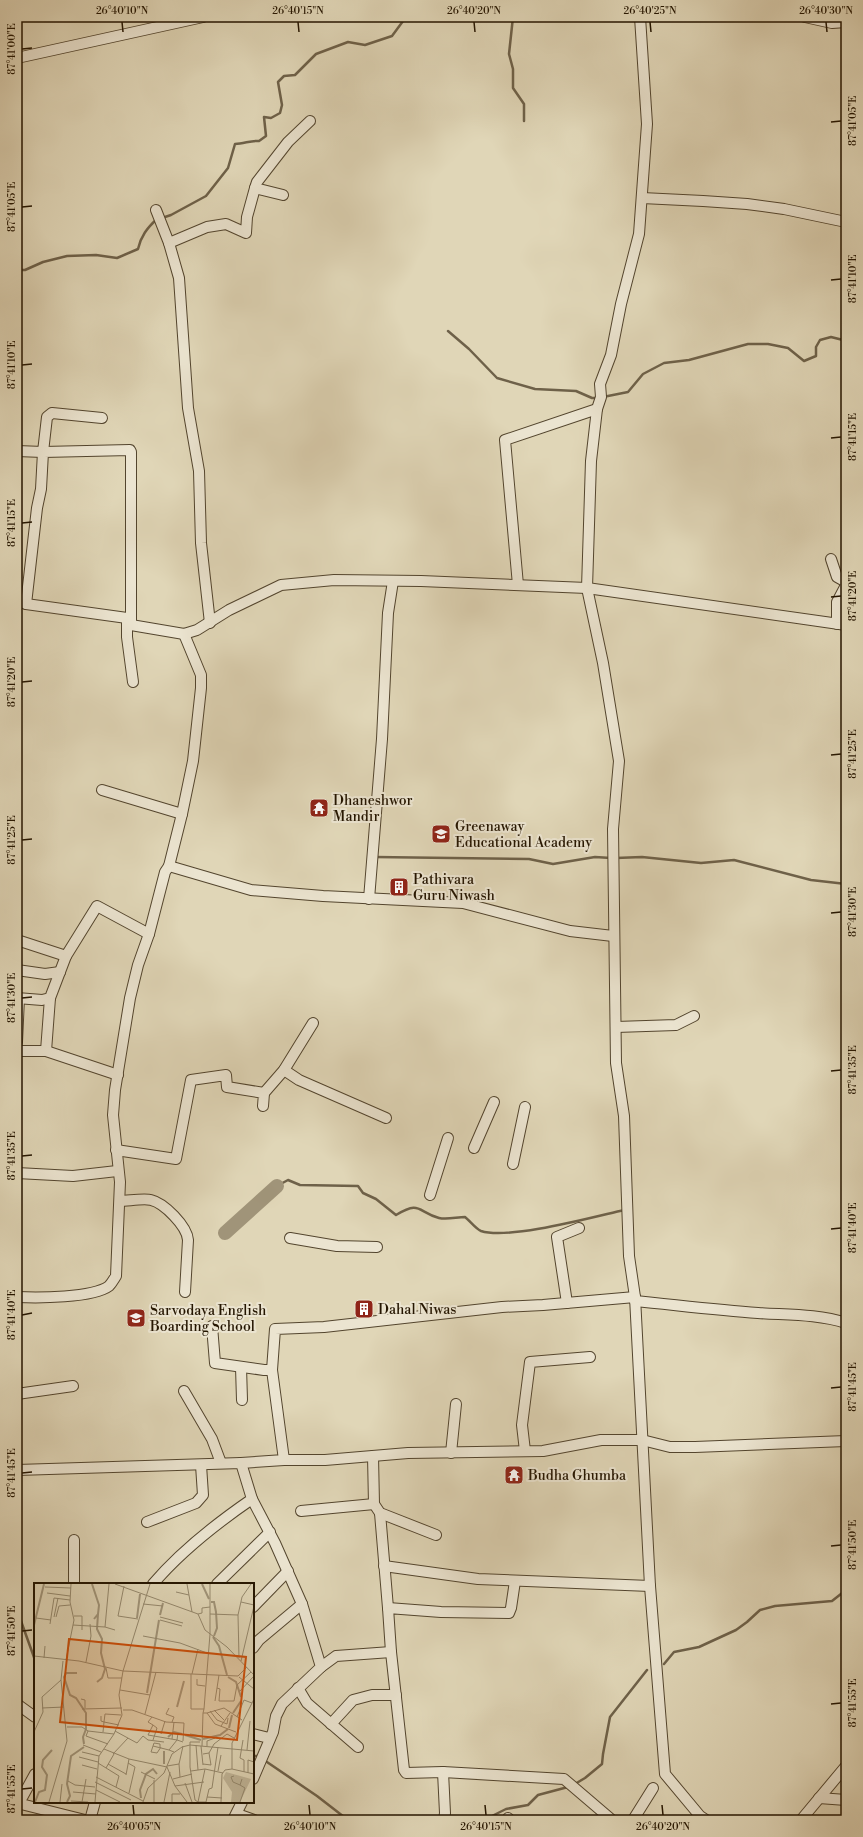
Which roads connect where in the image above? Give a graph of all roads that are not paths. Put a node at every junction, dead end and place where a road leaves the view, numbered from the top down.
1 (203, 17) edge
2 (640, 17) edge
3 (805, 17) edge
4 (159, 22) edge
5 (846, 22) edge
6 (17, 58) edge
7 (310, 121) dead end
8 (255, 188) junction
9 (283, 195) dead end
10 (642, 198) junction
11 (156, 210) dead end
12 (846, 222) edge
13 (169, 243) junction
14 (597, 409) junction
15 (102, 418) dead end
16 (17, 451) edge
17 (43, 452) junction
18 (831, 559) dead end
19 (393, 580) junction
20 (846, 582) edge
21 (518, 585) junction
22 (846, 585) edge
23 (587, 588) junction
24 (21, 602) edge
25 (129, 621) junction
26 (210, 623) junction
27 (841, 625) edge
28 (184, 634) junction
29 (133, 682) dead end
30 (102, 790) dead end
31 (182, 814) junction
32 (169, 866) junction
33 (369, 898) junction
34 (149, 934) junction
35 (613, 936) junction
36 (17, 940) edge
37 (66, 956) junction
38 (17, 970) edge
39 (60, 972) junction
40 (18, 998) edge
41 (50, 998) junction
42 (694, 1016) dead end
43 (313, 1023) dead end
44 (616, 1027) junction
45 (17, 1042) edge
46 (17, 1051) edge
47 (46, 1051) junction
48 (284, 1070) junction
49 (118, 1074) junction
50 (264, 1093) junction
51 (494, 1102) dead end
52 (264, 1106) dead end
53 (526, 1107) dead end
54 (386, 1118) dead end
55 (448, 1138) dead end
56 (474, 1148) dead end
57 (116, 1150) junction
58 (513, 1164) dead end
59 (118, 1171) junction
60 (20, 1173) edge
61 (430, 1195) dead end
62 (120, 1201) junction
63 (579, 1228) dead end
64 (290, 1238) dead end
65 (377, 1247) dead end
66 (185, 1292) dead end
67 (17, 1298) edge
68 (635, 1299) junction
69 (567, 1303) junction
70 (846, 1323) edge
71 (212, 1326) dead end
72 (590, 1357) dead end
73 (241, 1367) junction
74 (272, 1370) junction
75 (73, 1386) dead end
76 (184, 1391) dead end
77 (17, 1394) edge
78 (242, 1400) dead end
79 (456, 1404) dead end
80 (642, 1440) junction
81 (846, 1441) edge
82 (525, 1451) junction
83 (451, 1453) junction
84 (373, 1456) junction
85 (284, 1460) junction
86 (220, 1463) junction
87 (241, 1463) junction
88 (201, 1465) junction
89 (17, 1470) edge
90 (252, 1499) junction
91 (374, 1504) junction
92 (301, 1510) dead end
93 (380, 1513) junction
94 (146, 1522) dead end
95 (270, 1532) junction
96 (436, 1535) dead end
97 (74, 1540) dead end
98 (384, 1566) junction
99 (288, 1571) junction
100 (515, 1581) junction
101 (74, 1583) edge
102 (154, 1583) edge
103 (218, 1583) edge
104 (650, 1586) junction
105 (302, 1604) junction
106 (254, 1606) edge
107 (388, 1608) junction
108 (254, 1647) edge
109 (391, 1652) junction
110 (321, 1667) junction
111 (298, 1688) junction
112 (396, 1695) junction
113 (17, 1704) edge
114 (34, 1716) edge
115 (331, 1724) junction
116 (254, 1734) edge
117 (269, 1738) junction
118 (358, 1747) dead end
119 (845, 1769) edge
120 (443, 1772) junction
121 (34, 1776) edge
122 (254, 1776) edge
123 (653, 1788) dead end
124 (819, 1798) junction
125 (846, 1800) edge
126 (18, 1803) edge
127 (95, 1803) edge
128 (242, 1803) edge
129 (235, 1817) edge
130 (85, 1820) edge
131 (90, 1820) edge
132 (254, 1820) edge
133 (444, 1820) edge
134 (612, 1820) edge
135 (633, 1820) edge
136 (706, 1820) edge
137 (801, 1820) edge

1 - 4 street
2 - 10 street
3 - 5 street
4 - 6 street
7 - 8 street
8 - 9 street
8 - 13 street
10 - 12 street
10 - 14 street
11 - 13 street
13 - 26 street
14 - 21 street
14 - 23 street
15 - 17 street
16 - 17 street
17 - 24 street
17 - 25 street
18 - 20 street
19 - 21 street
19 - 26 street
19 - 33 street
21 - 23 street
22 - 27 street
23 - 27 street
23 - 35 street
24 - 25 street
25 - 28 street
25 - 29 street
26 - 28 street
28 - 31 street
30 - 31 street
31 - 32 street
32 - 33 street
32 - 34 street
33 - 35 street
34 - 37 street
34 - 49 street
35 - 44 street
36 - 37 street
37 - 39 street
38 - 39 street
39 - 41 street
40 - 41 street
40 - 45 street
41 - 47 street
42 - 44 street
43 - 48 street
44 - 68 street
46 - 47 street
47 - 49 street
48 - 50 street
48 - 54 street
49 - 57 street
50 - 52 street
50 - 57 street
51 - 56 street
53 - 58 street
55 - 61 street
57 - 59 street
59 - 60 street
59 - 62 street
62 - 66 street
62 - 67 street
63 - 69 street
64 - 65 street
68 - 69 street
68 - 70 street
68 - 80 street
69 - 74 street
71 - 73 street
72 - 82 street
73 - 74 street
73 - 78 street
74 - 85 street
75 - 77 street
76 - 86 street
79 - 83 street
80 - 81 street
80 - 82 street
80 - 104 street
82 - 83 street
83 - 84 street
84 - 85 street
84 - 91 street
85 - 87 street
86 - 87 street
86 - 88 street
87 - 90 street
88 - 89 street
88 - 94 street
90 - 95 street
90 - 102 street
91 - 92 street
91 - 93 street
93 - 96 street
93 - 98 street
95 - 99 street
95 - 103 street
97 - 101 street
98 - 100 street
98 - 107 street
99 - 105 street
99 - 106 street
100 - 104 street
100 - 107 street
104 - 136 street
105 - 108 street
105 - 110 street
107 - 109 street
109 - 110 street
109 - 112 street
110 - 111 street
111 - 115 street
111 - 117 street
112 - 115 street
112 - 120 street
113 - 114 street
115 - 118 street
116 - 117 street
117 - 122 street
119 - 124 street
120 - 133 street
120 - 134 street
121 - 126 street
123 - 135 street
124 - 125 street
124 - 137 street
126 - 130 street
127 - 131 street
128 - 129 street
129 - 132 street

